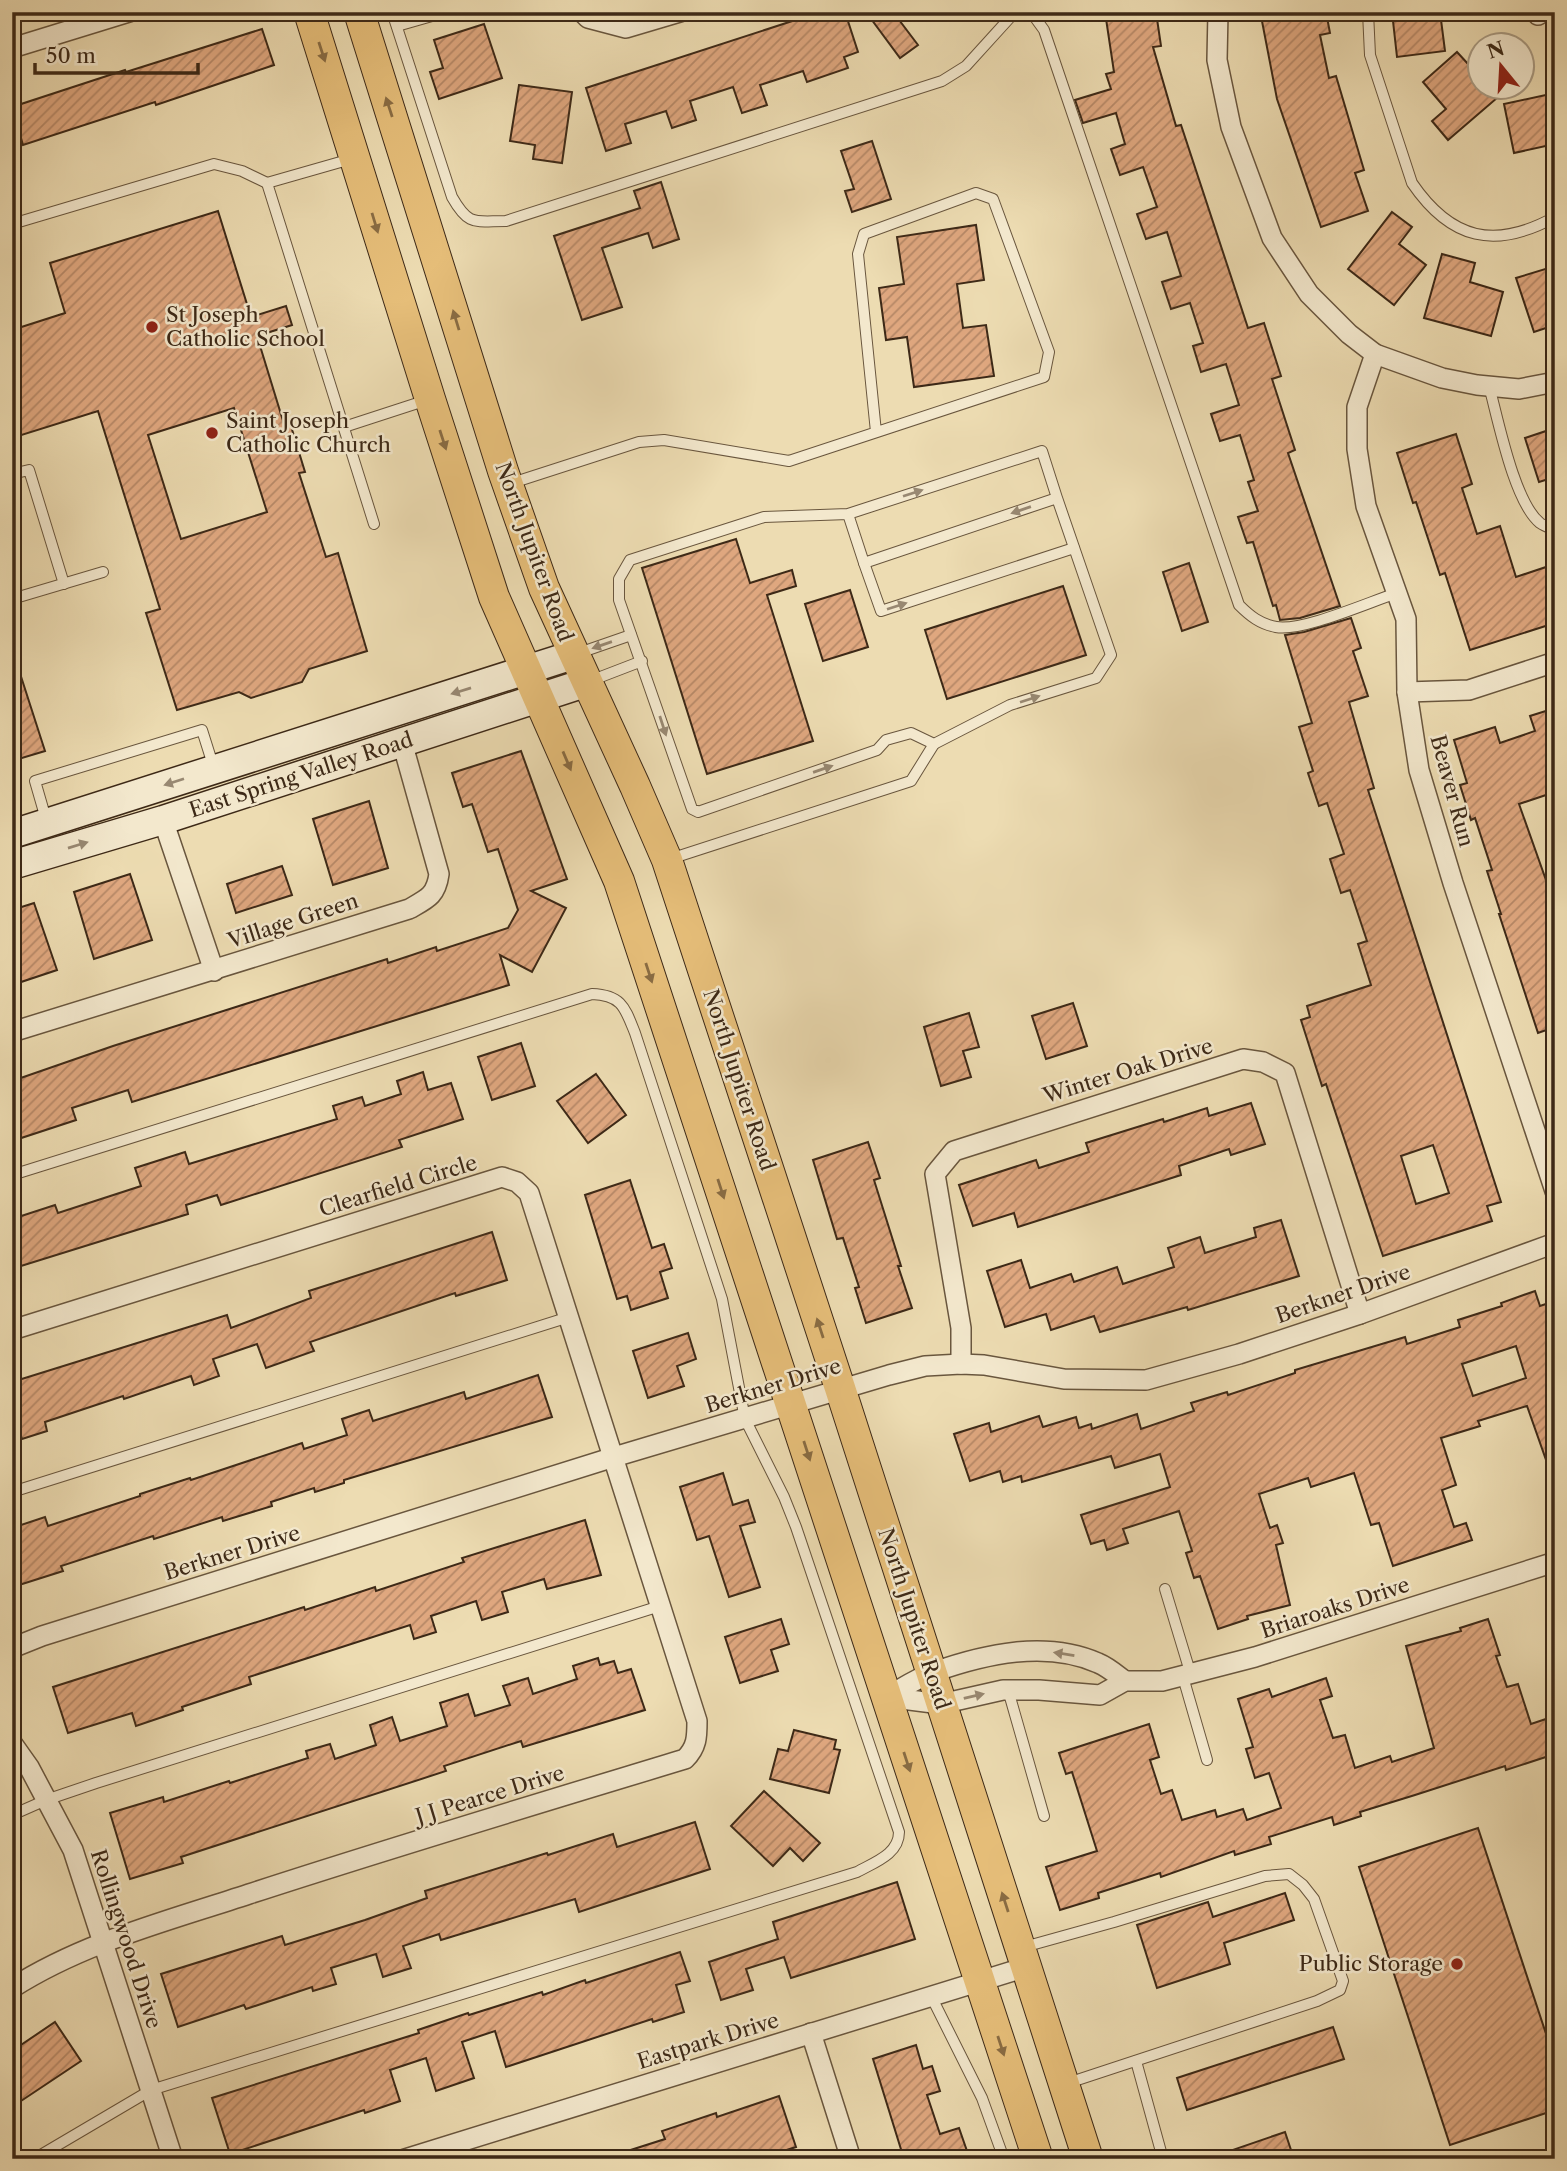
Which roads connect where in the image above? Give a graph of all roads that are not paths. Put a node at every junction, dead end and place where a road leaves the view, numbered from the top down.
1 (129, 12) edge
2 (309, 12) edge
3 (359, 12) edge
4 (393, 12) edge
5 (446, 12) edge
6 (582, 12) edge
7 (680, 12) edge
8 (1016, 12) edge
9 (1031, 12) edge
10 (1218, 12) edge
11 (1368, 12) edge
12 (397, 26) junction
13 (12, 48) edge
14 (400, 143) junction
15 (355, 158) junction
16 (267, 183) junction
17 (1555, 217) edge
18 (12, 223) edge
19 (1375, 354) junction
20 (1555, 382) edge
21 (476, 385) junction
22 (1489, 386) junction
23 (430, 399) junction
24 (344, 427) junction
25 (876, 432) junction
26 (12, 474) edge
27 (508, 484) junction
28 (1056, 498) junction
29 (848, 514) junction
30 (374, 524) dead end
31 (1555, 530) edge
32 (1074, 548) junction
33 (864, 563) junction
34 (103, 572) dead end
35 (64, 584) junction
36 (1397, 593) junction
37 (12, 599) edge
38 (631, 635) junction
39 (573, 655) junction
40 (642, 661) junction
41 (1555, 662) edge
42 (526, 672) junction
43 (588, 682) junction
44 (1407, 692) junction
45 (539, 699) junction
46 (402, 743) junction
47 (934, 744) junction
48 (214, 769) junction
49 (163, 820) junction
50 (47, 823) junction
51 (12, 834) edge
52 (667, 860) junction
53 (12, 865) edge
54 (214, 971) junction
55 (12, 1032) edge
56 (12, 1175) edge
57 (1555, 1191) edge
58 (1555, 1243) edge
59 (1360, 1314) junction
60 (569, 1317) junction
61 (12, 1330) edge
62 (961, 1364) junction
63 (840, 1388) junction
64 (792, 1404) junction
65 (745, 1419) junction
66 (614, 1457) junction
67 (12, 1492) edge
68 (1555, 1562) edge
69 (1165, 1589) dead end
70 (660, 1606) junction
71 (12, 1648) edge
72 (932, 1673) junction
73 (1187, 1676) junction
74 (1125, 1681) junction
75 (1008, 1690) junction
76 (886, 1697) junction
77 (942, 1704) junction
78 (12, 1743) edge
79 (1207, 1760) dead end
80 (46, 1800) junction
81 (12, 1815) edge
82 (1044, 1816) dead end
83 (103, 1942) junction
84 (1023, 1957) junction
85 (980, 1981) junction
86 (12, 1988) edge
87 (931, 1996) junction
88 (811, 2033) junction
89 (1136, 2061) junction
90 (1064, 2084) junction
91 (151, 2090) junction
92 (34, 2159) edge
93 (173, 2159) edge
94 (405, 2159) edge
95 (851, 2159) edge
96 (1004, 2159) edge
97 (1038, 2159) edge
98 (1088, 2159) edge
99 (1163, 2159) edge

1 - 13 street
2 -> 15 main road
14 -> 3 main road, North Jupiter Road
4 - 12 lane
5 - 12 lane
6 - 7 street
8 - 12 lane
9 - 36 lane
10 - 19 street
11 - 17 lane
14 - 15 main road
21 -> 14 main road, North Jupiter Road
15 - 16 lane
15 -> 23 main road
16 - 18 lane
16 - 24 lane
19 - 22 street
19 - 36 street, Beaver Run
20 - 22 street
21 - 23 main road
21 - 27 main road, North Jupiter Road
22 - 31 lane
23 - 24 lane
23 -> 42 main road
24 - 30 lane
25 - 25 lane
25 - 27 lane
26 - 35 lane
27 - 39 main road, North Jupiter Road
29 -> 28 lane
28 - 32 lane
28 -> 33 lane
29 - 33 lane
29 - 38 lane
33 -> 32 lane
47 -> 32 lane
34 - 35 lane
35 - 37 lane
36 - 44 street, Beaver Run
38 -> 39 lane
38 - 40 lane
39 - 42 street, East Spring Valley Road
39 - 43 main road, North Jupiter Road
40 - 43 lane
40 -> 47 lane
41 - 44 street
42 - 45 main road
42 -> 48 street, East Spring Valley Road
43 - 45 street, East Spring Valley Road
43 - 52 main road, North Jupiter Road
44 - 57 street, Beaver Run
45 - 46 street, East Spring Valley Road
45 -> 64 main road
46 - 49 street, East Spring Valley Road
46 - 54 street, Village Green
47 - 52 lane
48 -> 50 street, East Spring Valley Road
48 - 50 lane
53 -> 49 street, East Spring Valley Road
49 - 54 street
50 - 51 street, East Spring Valley Road
63 -> 52 main road, North Jupiter Road
54 - 55 street, Village Green
56 - 65 lane
58 - 59 street, Berkner Drive
59 - 62 street, Berkner Drive
59 - 62 street, Winter Oak Drive
60 - 61 street, Clearfield Circle
60 - 66 street, Clearfield Circle
60 - 67 lane
62 - 63 street, Berkner Drive
63 - 64 street, Berkner Drive
63 - 72 main road, North Jupiter Road
64 - 65 street, Berkner Drive
64 -> 76 main road
65 - 66 street, Berkner Drive
65 - 91 lane
66 - 70 street, J J Pearce Drive
66 - 71 street, Berkner Drive
68 - 73 street, Briaroaks Drive
69 - 73 lane
70 - 80 lane
70 - 83 street, J J Pearce Drive
74 -> 72 street
72 - 76 street
72 - 77 main road, North Jupiter Road
73 - 74 street, Briaroaks Drive
73 - 79 lane
74 - 75 street, Briaroaks Drive
77 -> 75 street, Briaroaks Drive
75 - 82 lane
76 - 77 street, Briaroaks Drive
76 -> 85 main road
84 -> 77 main road, North Jupiter Road
78 - 80 street, Rollingwood Drive
80 - 81 lane
80 - 83 street, Rollingwood Drive
83 - 86 street, J J Pearce Drive
83 - 91 street, Rollingwood Drive
84 - 85 street, Eastpark Drive
84 - 89 lane
84 - 90 main road, North Jupiter Road
85 - 87 street, Eastpark Drive
85 -> 97 main road
87 - 88 street, Eastpark Drive
87 - 96 lane
88 - 94 street, Eastpark Drive
88 - 95 street
89 - 90 lane
89 - 99 lane
90 - 98 main road, North Jupiter Road
91 - 92 lane
91 - 93 street, Rollingwood Drive

